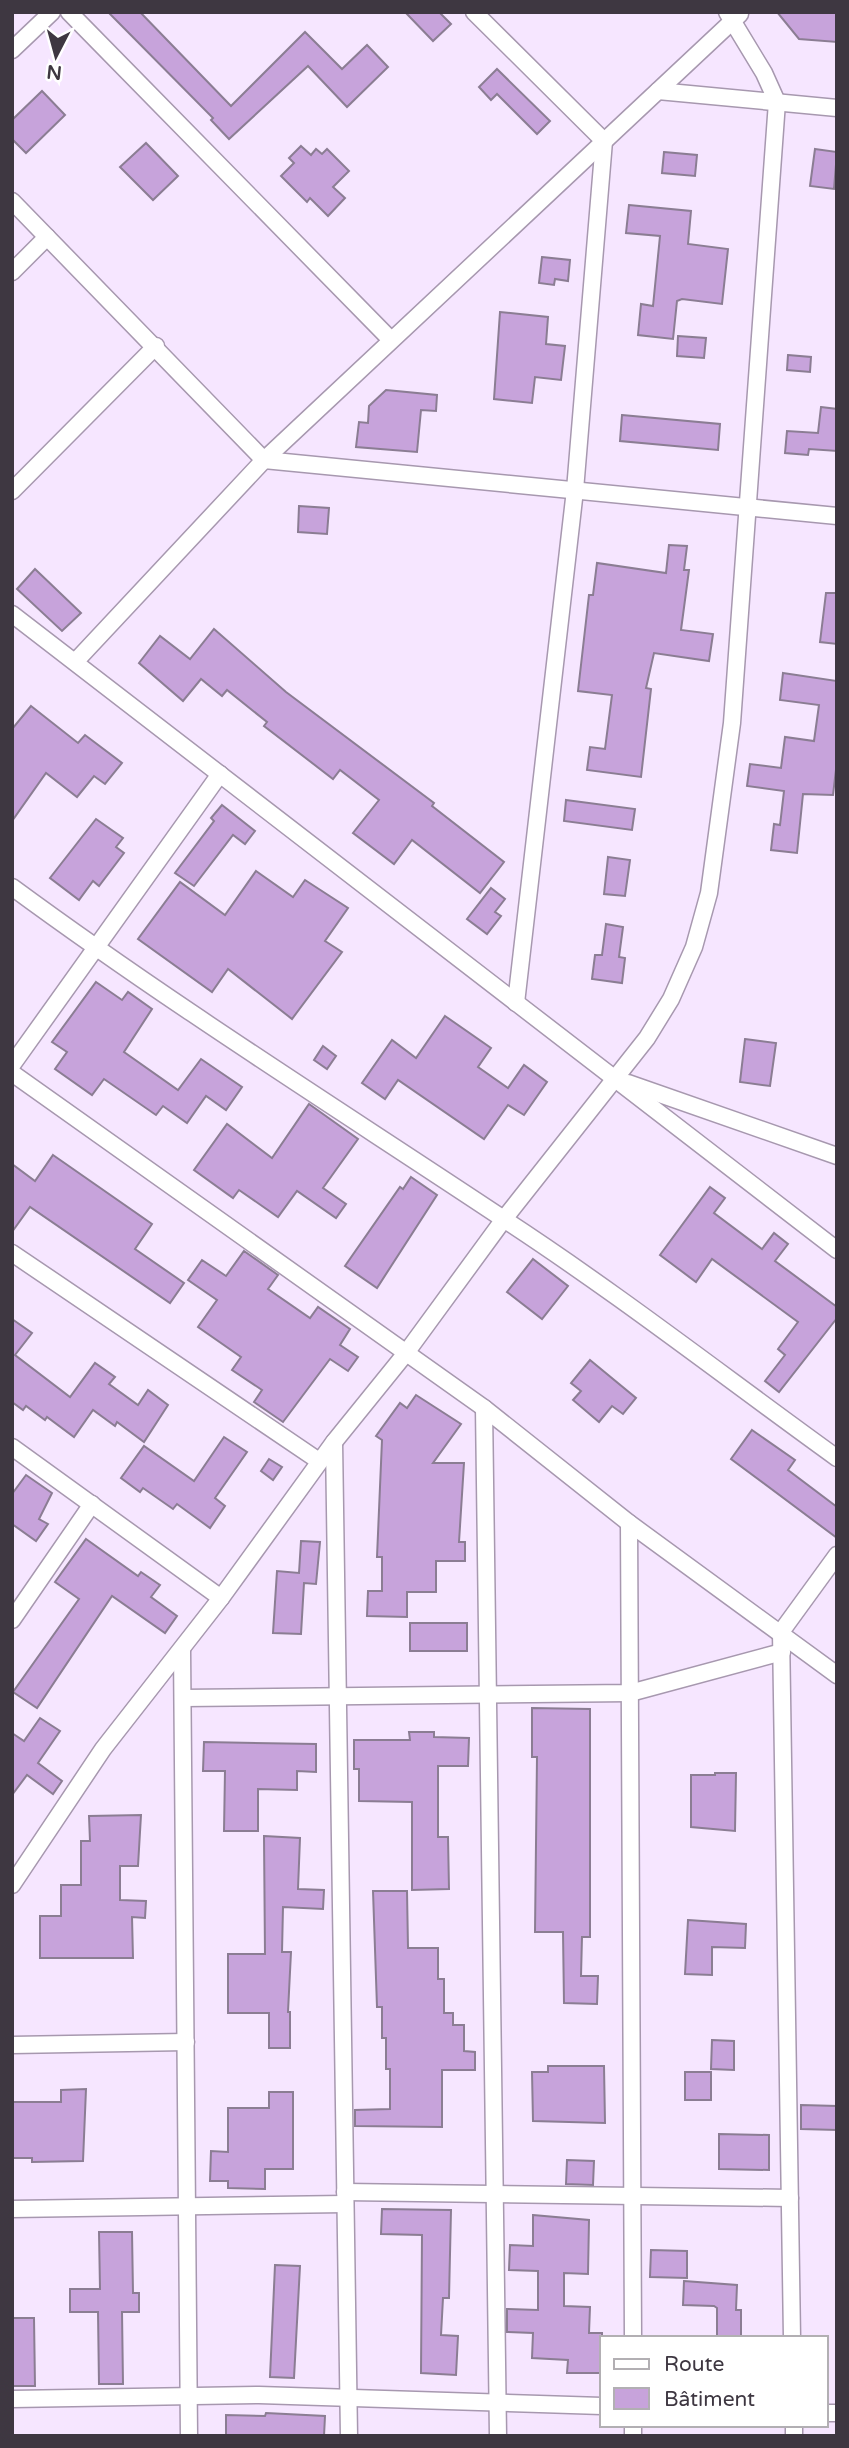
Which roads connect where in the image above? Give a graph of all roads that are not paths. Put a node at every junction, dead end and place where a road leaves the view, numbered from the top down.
1 (52, 12) edge
2 (69, 12) edge
3 (474, 12) edge
4 (734, 15) edge
5 (12, 50) edge
6 (658, 91) junction
7 (777, 102) junction
8 (837, 108) edge
9 (604, 141) junction
10 (12, 201) edge
11 (47, 237) junction
12 (12, 272) edge
13 (391, 340) junction
14 (156, 346) junction
15 (264, 460) junction
16 (575, 490) junction
17 (12, 491) edge
18 (748, 507) junction
19 (837, 516) edge
20 (12, 614) edge
21 (75, 662) junction
22 (220, 774) junction
23 (12, 887) edge
24 (96, 948) junction
25 (516, 1003) junction
26 (12, 1065) edge
27 (12, 1073) edge
28 (615, 1078) junction
29 (837, 1156) edge
30 (505, 1219) junction
31 (837, 1250) edge
32 (12, 1253) edge
33 (406, 1353) junction
34 (484, 1408) junction
35 (334, 1442) junction
36 (12, 1447) edge
37 (837, 1458) edge
38 (319, 1461) junction
39 (92, 1504) junction
40 (629, 1523) junction
41 (837, 1555) edge
42 (221, 1598) junction
43 (12, 1620) edge
44 (781, 1632) junction
45 (183, 1650) junction
46 (782, 1652) junction
47 (837, 1675) edge
48 (630, 1693) junction
49 (488, 1694) junction
50 (337, 1696) junction
51 (183, 1698) junction
52 (12, 1885) edge
53 (186, 2042) junction
54 (12, 2045) edge
55 (495, 2193) junction
56 (632, 2195) junction
57 (345, 2198) junction
58 (790, 2198) junction
59 (187, 2207) junction
60 (12, 2209) edge
61 (633, 2336) edge
62 (792, 2336) edge
63 (189, 2397) junction
64 (348, 2397) junction
65 (12, 2399) edge
66 (498, 2402) junction
67 (600, 2406) edge
68 (190, 2436) edge
69 (349, 2436) edge
70 (498, 2436) edge

1 - 5 street
2 - 13 street
3 - 9 street
4 - 6 street
4 - 7 street
6 - 7 street
6 - 9 street
7 - 8 street
7 - 18 street
9 - 13 street
9 - 16 street
10 - 11 street
11 - 12 street
11 - 14 street
13 - 15 street
14 - 15 street
14 - 17 street
15 - 16 street
15 - 21 street
16 - 18 street
16 - 25 street
18 - 19 street
18 - 28 street
20 - 21 street
21 - 22 street
22 - 24 street
22 - 25 street
23 - 24 street
24 - 26 street
24 - 30 street
25 - 28 street
27 - 33 street
28 - 29 street
28 - 30 street
28 - 31 street
30 - 33 street
30 - 37 street
32 - 38 street
33 - 34 street
33 - 35 street
34 - 40 street
34 - 49 street
35 - 38 street
35 - 50 street
36 - 39 street
38 - 42 street
39 - 42 street
39 - 43 street
40 - 44 street
40 - 48 street
41 - 44 street
42 - 45 street
44 - 46 street
44 - 47 street
45 - 51 street
45 - 52 street
46 - 48 street
46 - 58 street
48 - 49 street
48 - 56 street
49 - 50 street
49 - 55 street
50 - 51 street
50 - 57 street
51 - 53 street
53 - 54 street
53 - 59 street
55 - 56 street
55 - 57 street
55 - 66 street
56 - 58 street
56 - 61 street
57 - 59 street
57 - 64 street
58 - 62 street
59 - 60 street
59 - 63 street
63 - 64 street
63 - 65 street
63 - 68 street
64 - 66 street
64 - 69 street
66 - 67 street
66 - 70 street

